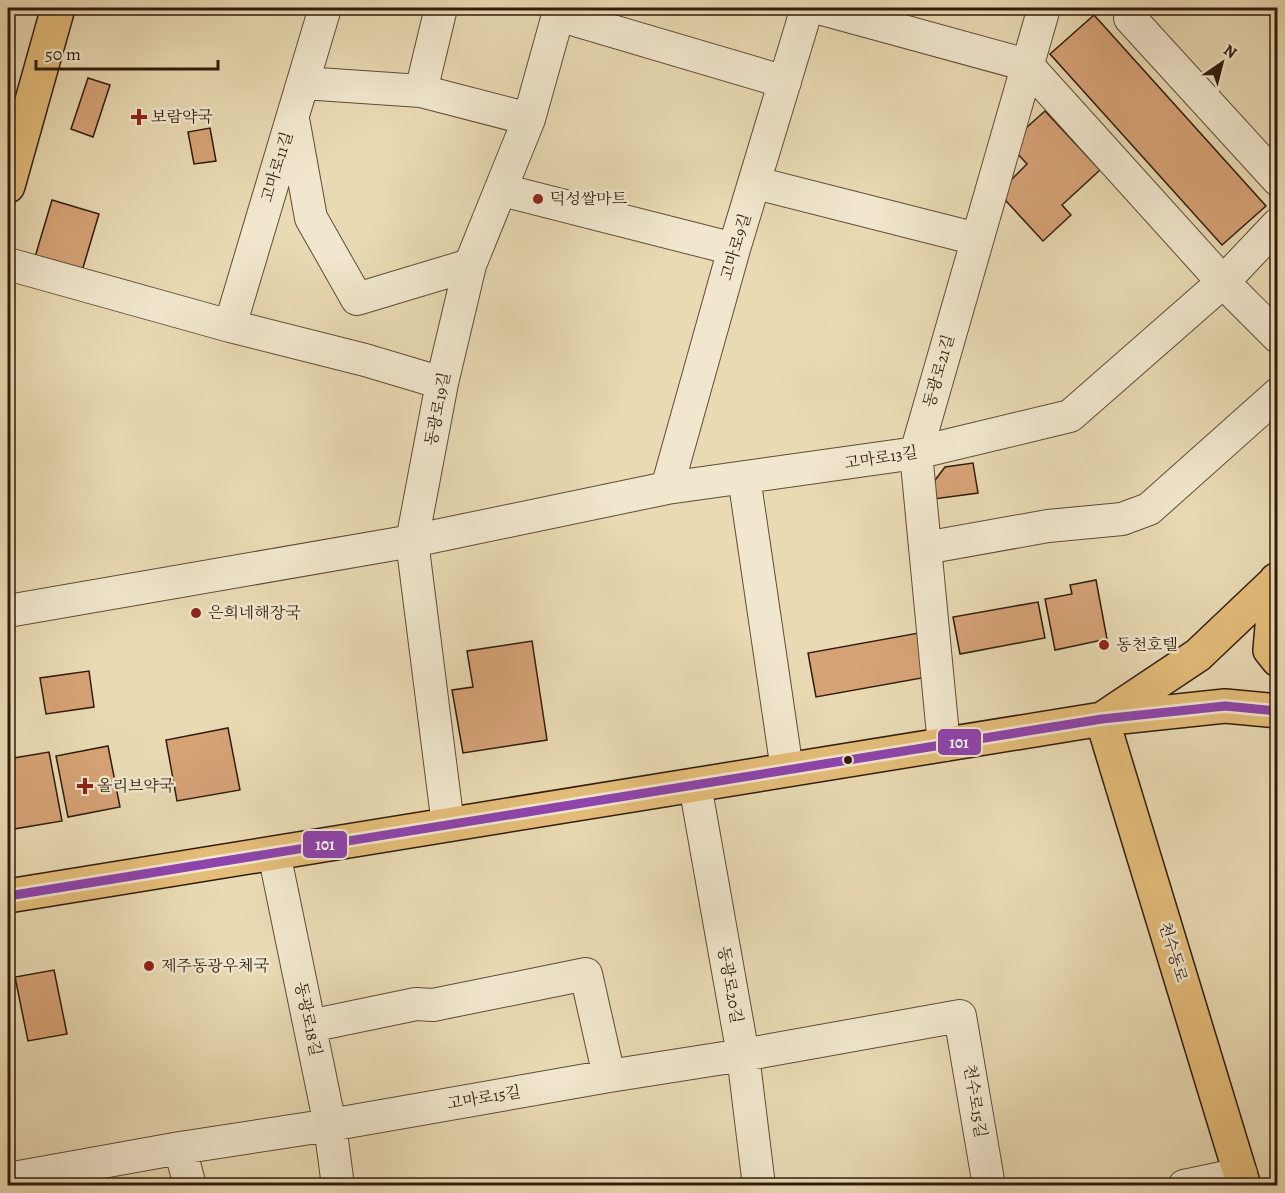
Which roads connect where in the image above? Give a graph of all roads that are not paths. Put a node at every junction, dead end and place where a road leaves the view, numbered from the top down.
1 (58, 8) edge
2 (325, 8) edge
3 (441, 8) edge
4 (807, 8) edge
5 (819, 8) edge
6 (1044, 8) edge
7 (559, 11) edge
8 (1130, 18) dead end
9 (1027, 65) junction
10 (785, 82) junction
11 (303, 83) junction
12 (421, 91) junction
13 (292, 117) junction
14 (529, 119) junction
15 (1278, 180) edge
16 (756, 183) junction
17 (8, 186) edge
18 (501, 190) junction
19 (1278, 224) edge
20 (977, 238) junction
21 (735, 249) junction
22 (8, 264) edge
23 (470, 265) junction
24 (1223, 282) junction
25 (230, 327) junction
26 (1278, 337) edge
27 (442, 383) junction
28 (1278, 394) edge
29 (916, 453) junction
30 (744, 477) junction
31 (667, 488) junction
32 (412, 541) junction
33 (925, 548) junction
34 (1277, 579) edge
35 (8, 611) edge
36 (1278, 660) edge
37 (1278, 711) edge
38 (1102, 719) junction
39 (944, 745) junction
40 (787, 770) junction
41 (695, 785) junction
42 (448, 825) junction
43 (274, 853) junction
44 (8, 896) edge
45 (960, 1016) joint
46 (310, 1026) junction
47 (742, 1055) junction
48 (609, 1076) junction
49 (330, 1125) junction
50 (180, 1148) junction
51 (8, 1179) edge
52 (1242, 1180) edge
53 (190, 1185) edge
54 (338, 1185) edge
55 (759, 1185) edge
56 (989, 1185) edge
57 (1184, 1185) edge

1 - 17 main road
2 - 11 street, 고마로11길
3 - 12 street
4 - 10 street, 고마로9길
5 - 9 street
6 - 9 street, 동광로21길
7 - 10 street
7 - 14 street, 동광로19길
8 - 15 street
9 - 20 street, 동광로21길
9 - 24 street
10 - 16 street, 고마로9길
11 - 12 street
11 - 13 street, 고마로11길
12 - 14 street
13 - 23 street
13 - 25 street, 고마로11길
14 - 18 street, 동광로19길
16 - 20 street
16 - 21 street, 고마로9길
18 - 21 street
18 - 23 street, 동광로19길
19 - 24 street, 고마로13길
20 - 29 street, 동광로21길
21 - 31 street, 고마로9길
22 - 25 street
23 - 27 street, 동광로19길
24 - 26 street
24 - 29 street, 고마로13길
25 - 27 street
27 - 32 street, 동광로19길
28 - 33 street
29 - 30 street, 고마로13길
29 - 33 street, 동광로21길
30 - 31 street, 고마로13길
30 - 40 street
31 - 32 street, 고마로13길
32 - 35 street, 고마로13길
32 - 42 street, 동광로19길
33 - 39 street, 동광로21길
34 - 36 main road
34 - 38 main road
37 - 38 main road
38 - 39 main road
38 - 52 main road, 천수동로
39 - 40 main road
40 - 41 main road
41 - 42 main road
41 - 47 street, 동광로20길
42 - 43 main road
43 - 44 main road
43 - 46 street, 동광로18길
45 - 47 street, 고마로15길
45 - 56 street, 천수로15길
46 - 48 street
46 - 49 street, 동광로18길
47 - 48 street, 고마로15길
47 - 55 street, 동광로20길
48 - 49 street, 고마로15길
49 - 50 street, 고마로15길
49 - 54 street, 동광로18길
50 - 51 street, 고마로15길
50 - 53 street
52 - 57 street

